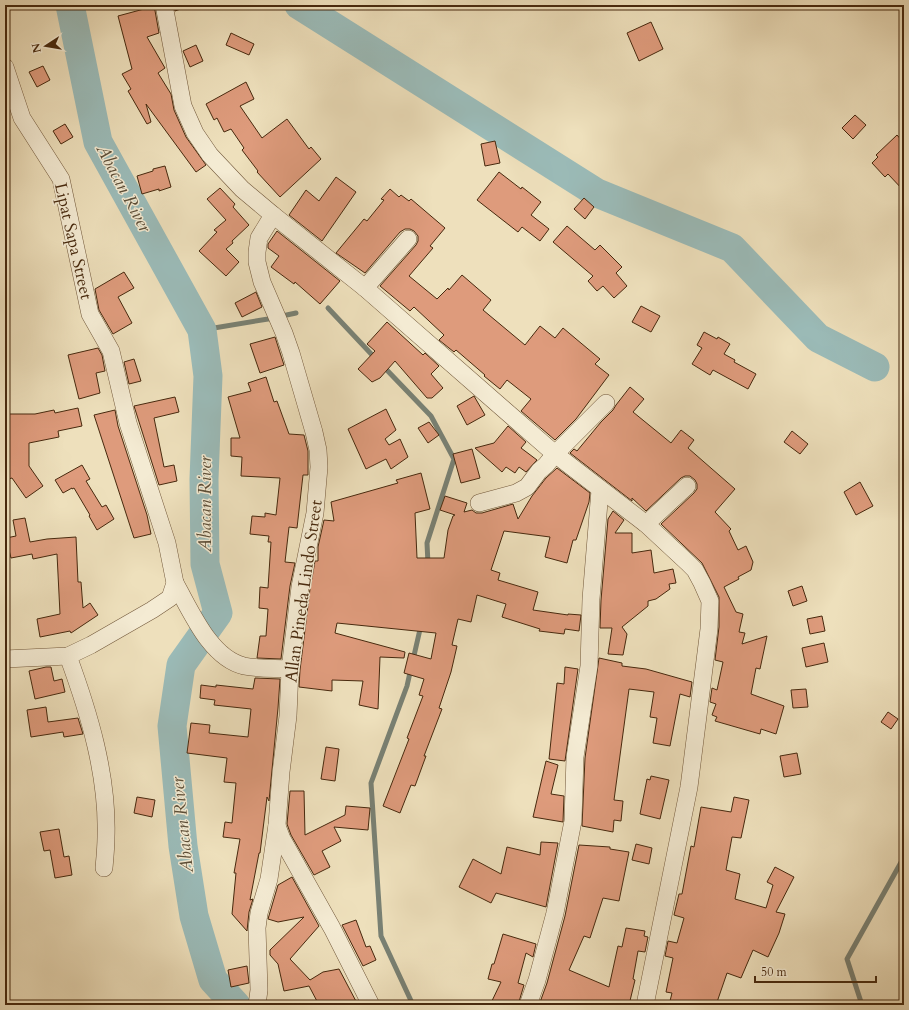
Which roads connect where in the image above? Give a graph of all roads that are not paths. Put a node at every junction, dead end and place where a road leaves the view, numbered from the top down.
1 (164, 5) edge
2 (5, 67) edge
3 (273, 216) junction
4 (408, 239) dead end
5 (365, 288) junction
6 (606, 403) dead end
7 (555, 454) junction
8 (687, 486) dead end
9 (600, 490) junction
10 (479, 503) dead end
11 (646, 524) junction
12 (176, 583) junction
13 (68, 656) junction
14 (5, 659) edge
15 (290, 668) junction
16 (277, 825) junction
17 (104, 868) dead end
18 (258, 1003) edge
19 (371, 1005) edge
20 (528, 1005) edge
21 (645, 1005) edge

1 - 3 street
2 - 12 street, Lipat Sapa Street
3 - 5 street
3 - 15 street, Allan Pineda Lindo Street
4 - 5 street
5 - 7 street
6 - 7 street
7 - 9 street
7 - 10 street
8 - 11 street
9 - 11 street
9 - 20 street
11 - 21 street
12 - 13 street
12 - 15 street, Lipat Sapa Street
13 - 14 street
13 - 17 street
15 - 16 street, Allan Pineda Lindo Street
16 - 18 street, Allan Pineda Lindo Street
16 - 19 street

